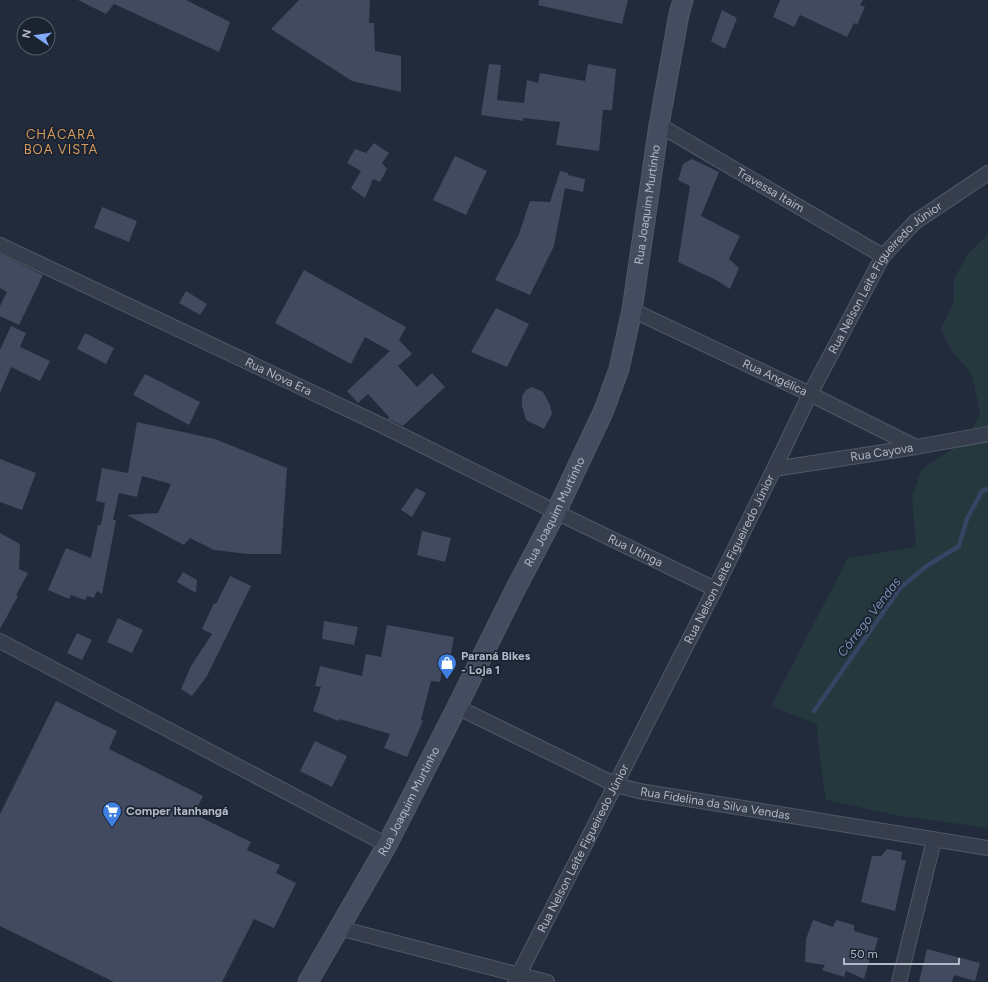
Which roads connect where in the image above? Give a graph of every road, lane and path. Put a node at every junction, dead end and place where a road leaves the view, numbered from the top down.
1 (683, 0) edge
2 (659, 125) junction
3 (988, 173) edge
4 (0, 245) edge
5 (883, 256) junction
6 (632, 310) junction
7 (810, 394) junction
8 (988, 434) edge
9 (916, 447) junction
10 (774, 469) junction
11 (556, 512) junction
12 (715, 589) junction
13 (0, 641) edge
14 (457, 707) junction
15 (616, 784) junction
16 (934, 840) junction
17 (387, 845) junction
18 (988, 848) edge
19 (339, 928) junction
20 (517, 978) edge
21 (308, 982) edge
22 (547, 982) edge
23 (899, 982) edge

1 - 2 main road, Rua Joaquim Murtinho
2 - 5 street, Travessa Itaim
2 - 6 main road, Rua Joaquim Murtinho
3 - 5 street, Rua Nelson Leite Figueiredo Júnior
4 - 11 street, Rua Nova Era
5 - 7 street, Rua Nelson Leite Figueiredo Júnior
6 - 7 street, Rua Angélica
6 - 11 main road, Rua Joaquim Murtinho
7 - 9 street, Rua Angélica
7 - 10 street, Rua Nelson Leite Figueiredo Júnior
8 - 9 street, Rua Cayova
9 - 10 street, Rua Cayova
10 - 12 street, Rua Nelson Leite Figueiredo Júnior
11 - 12 street, Rua Utinga
11 - 14 main road, Rua Joaquim Murtinho
12 - 15 street, Rua Nelson Leite Figueiredo Júnior
13 - 17 street
14 - 15 street, Rua Fidelina da Silva Vendas
14 - 17 main road, Rua Joaquim Murtinho
15 - 16 street, Rua Fidelina da Silva Vendas
15 - 20 street, Rua Nelson Leite Figueiredo Júnior
16 - 18 street, Rua Fidelina da Silva Vendas
16 - 23 street
17 - 19 main road, Rua Joaquim Murtinho
19 - 20 street
19 - 21 main road, Rua Joaquim Murtinho
20 - 22 street

